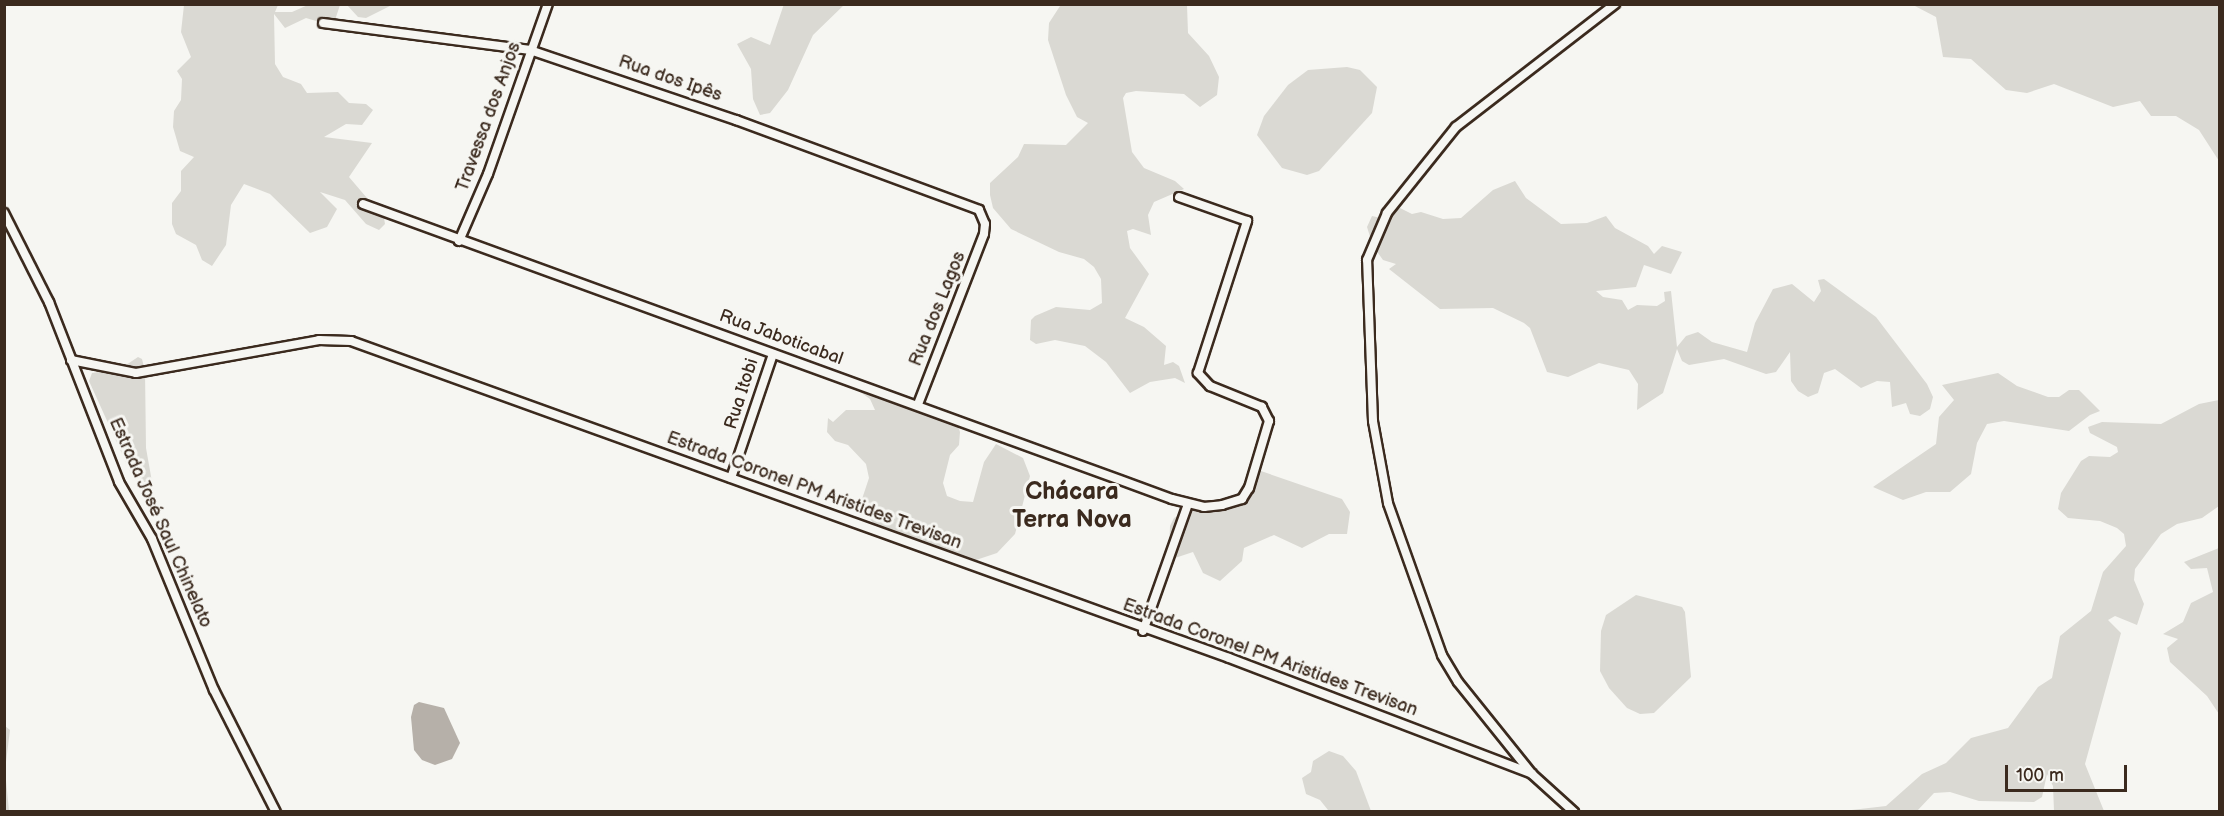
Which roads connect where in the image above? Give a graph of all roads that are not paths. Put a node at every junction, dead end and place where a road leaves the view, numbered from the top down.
1 (548, 4) edge
2 (1615, 4) edge
3 (323, 23) dead end
4 (530, 50) junction
5 (1179, 197) dead end
6 (363, 204) dead end
7 (4, 213) edge
8 (986, 224) joint
9 (459, 241) junction
10 (773, 354) junction
11 (71, 360) junction
12 (918, 404) junction
13 (731, 478) junction
14 (1188, 504) junction
15 (1143, 631) junction
16 (1532, 774) junction
17 (276, 812) edge
18 (1574, 812) edge

1 - 4 street, Travessa dos Anjos
2 - 16 street
3 - 4 street, Rua dos Ipês
4 - 8 street, Rua dos Ipês
4 - 9 street, Travessa dos Anjos
5 - 14 street, Rua Jaboticabal
6 - 9 street, Rua Jaboticabal
7 - 11 street, Estrada José Saul Chinelato
8 - 12 street, Rua dos Lagos
9 - 10 street, Rua Jaboticabal
10 - 12 street, Rua Jaboticabal
10 - 13 street, Rua Itobi
11 - 13 street, Estrada Coronel PM Aristides Trevisan
11 - 17 street, Estrada José Saul Chinelato
12 - 14 street, Rua Jaboticabal
13 - 15 street, Estrada Coronel PM Aristides Trevisan
14 - 15 street
15 - 16 street, Estrada Coronel PM Aristides Trevisan
16 - 18 street

